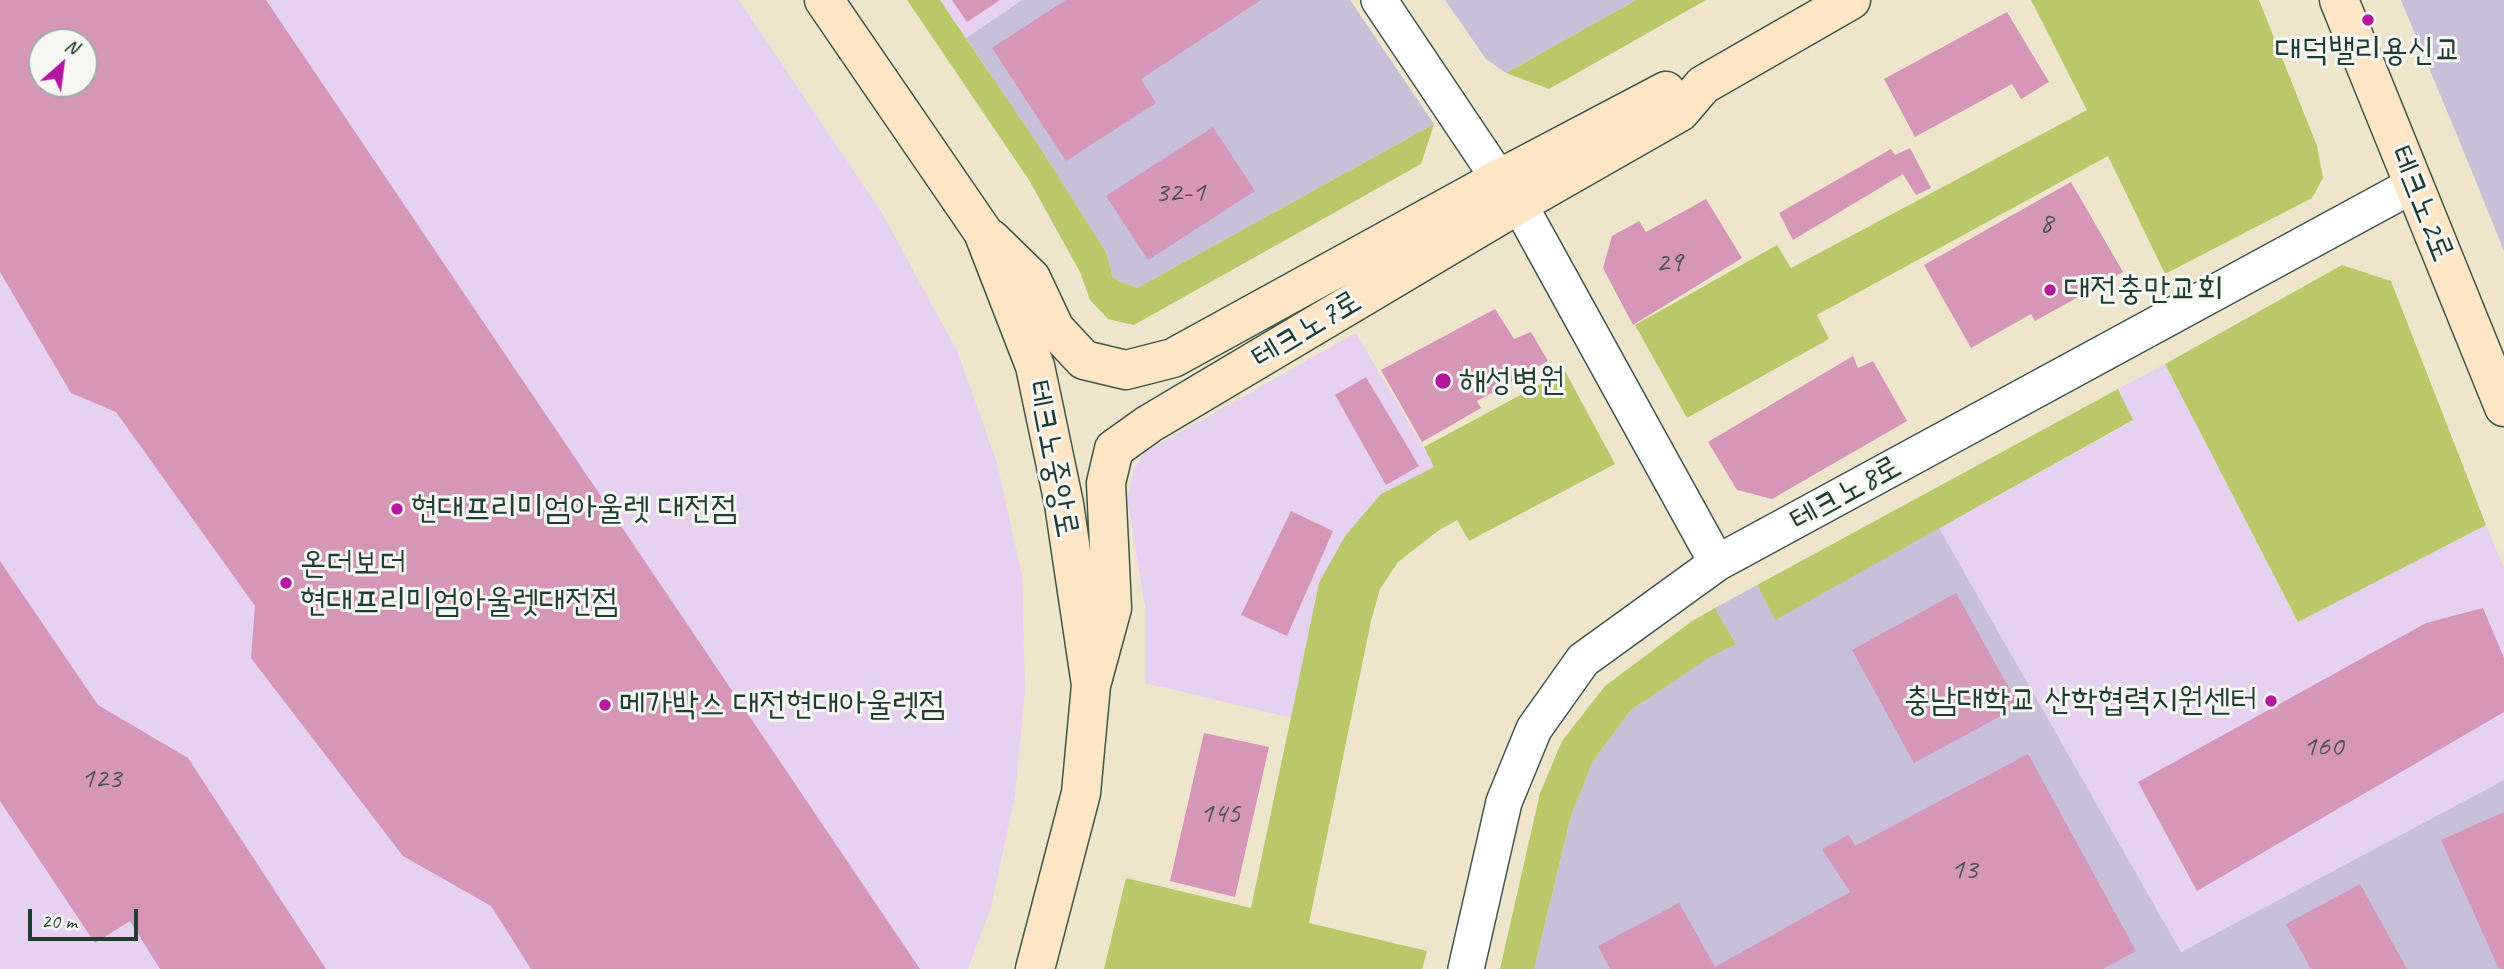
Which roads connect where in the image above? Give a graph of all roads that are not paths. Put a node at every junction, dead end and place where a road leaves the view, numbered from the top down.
1 (824, 0) edge
2 (1379, 0) edge
3 (1851, 0) edge
4 (2339, 0) edge
5 (2413, 185) junction
6 (1509, 192) junction
7 (983, 232) junction
8 (2504, 407) edge
9 (1717, 564) junction
10 (1091, 685) junction
11 (1035, 969) edge
12 (1466, 969) edge

1 - 7 main road, 테크노중앙로
2 - 6 street
3 - 6 main road, 테크노7로
4 - 5 main road, 테크노2로
5 - 8 main road, 테크노2로
5 - 9 street, 테크노8로
6 - 7 main road, 테크노7로
6 - 9 street
6 - 10 main road, 테크노7로
7 - 10 main road, 테크노중앙로
9 - 12 street, 테크노8로
10 - 11 main road, 테크노중앙로

